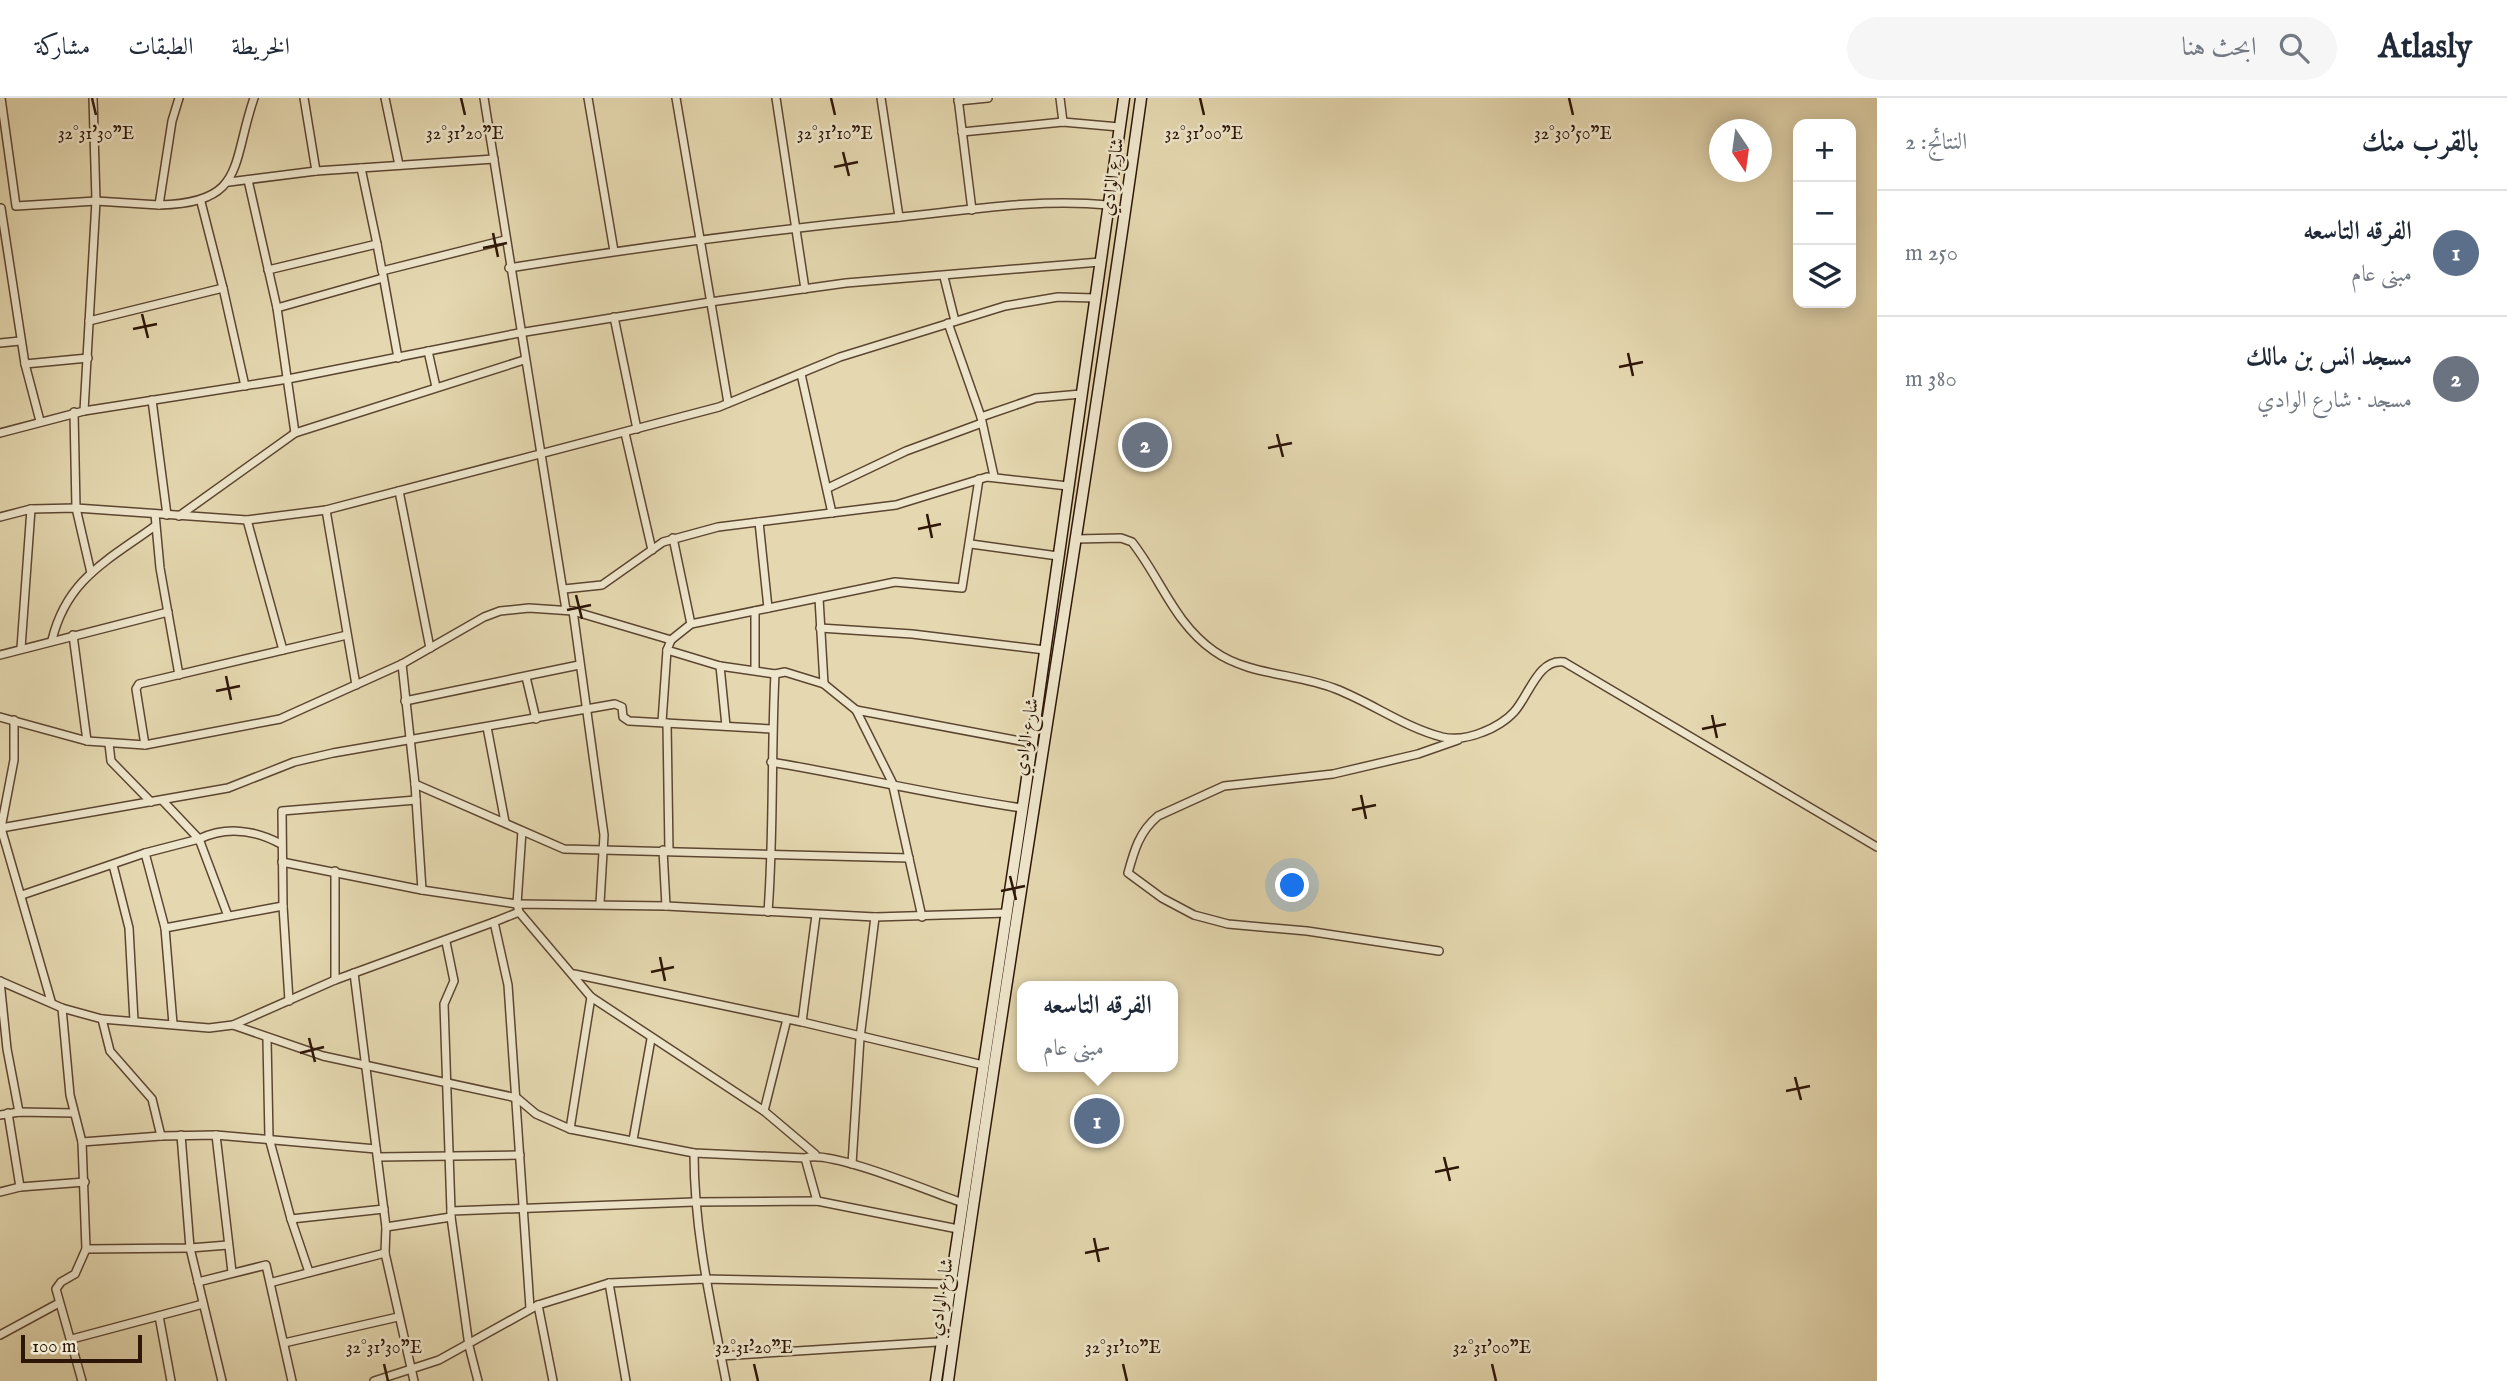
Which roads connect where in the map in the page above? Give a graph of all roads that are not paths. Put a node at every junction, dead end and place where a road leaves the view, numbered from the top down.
1 (1, 98) edge
2 (93, 98) edge
3 (179, 98) edge
4 (254, 98) edge
5 (304, 98) edge
6 (385, 98) edge
7 (484, 98) edge
8 (588, 98) edge
9 (676, 98) edge
10 (776, 98) edge
11 (881, 98) edge
12 (988, 98) edge
13 (1060, 98) edge
14 (1124, 98) edge
15 (1141, 98) edge
16 (958, 100) edge
17 (2, 121) edge
18 (1063, 122) junction
19 (1119, 127) junction
20 (962, 132) junction
21 (494, 159) junction
22 (399, 165) junction
23 (361, 168) junction
24 (316, 171) junction
25 (248, 180) junction
26 (229, 182) junction
27 (96, 201) junction
28 (201, 202) junction
29 (159, 205) junction
30 (1108, 205) junction
31 (16, 206) junction
32 (1, 208) edge
33 (972, 209) junction
34 (899, 217) junction
35 (797, 227) junction
36 (700, 238) junction
37 (505, 240) junction
38 (377, 244) junction
39 (614, 251) junction
40 (1100, 262) junction
41 (509, 268) junction
42 (268, 270) junction
43 (383, 274) junction
44 (944, 277) junction
45 (223, 288) junction
46 (805, 289) junction
47 (1095, 298) junction
48 (710, 302) junction
49 (277, 308) junction
50 (614, 317) junction
51 (89, 321) junction
52 (951, 322) junction
53 (519, 333) junction
54 (20, 341) junction
55 (0, 343) edge
56 (428, 351) junction
57 (88, 358) junction
58 (398, 358) junction
59 (524, 360) junction
60 (25, 364) junction
61 (801, 374) junction
62 (288, 379) junction
63 (245, 386) junction
64 (436, 387) junction
65 (1081, 394) junction
66 (152, 400) junction
67 (728, 403) junction
68 (84, 411) junction
69 (75, 412) junction
70 (981, 420) junction
71 (40, 421) junction
72 (637, 429) junction
73 (0, 433) edge
74 (295, 433) junction
75 (625, 433) junction
76 (542, 453) junction
77 (994, 476) junction
78 (979, 479) junction
79 (1068, 486) junction
80 (828, 488) junction
81 (399, 491) junction
82 (76, 508) junction
83 (31, 509) junction
84 (326, 510) junction
85 (832, 513) junction
86 (155, 514) junction
87 (167, 515) junction
88 (179, 516) junction
89 (0, 517) edge
90 (247, 520) junction
91 (760, 522) junction
92 (155, 526) junction
93 (673, 537) junction
94 (1076, 539) junction
95 (971, 544) junction
96 (652, 550) junction
97 (1058, 556) junction
98 (92, 573) junction
99 (564, 589) junction
100 (819, 597) junction
101 (768, 608) junction
102 (570, 610) junction
103 (755, 611) junction
104 (168, 612) junction
105 (691, 624) junction
106 (820, 628) junction
107 (73, 635) junction
108 (347, 635) junction
109 (52, 640) junction
110 (671, 640) junction
111 (21, 648) junction
112 (430, 648) junction
113 (283, 650) junction
114 (667, 650) junction
115 (1045, 650) junction
116 (0, 654) edge
117 (402, 664) junction
118 (579, 665) junction
119 (720, 666) junction
120 (755, 670) junction
121 (775, 674) junction
122 (179, 675) junction
123 (526, 677) junction
124 (824, 684) junction
125 (356, 685) junction
126 (405, 701) junction
127 (586, 709) junction
128 (856, 710) junction
129 (0, 716) edge
130 (536, 719) junction
131 (14, 720) junction
132 (665, 723) junction
133 (726, 726) junction
134 (487, 727) junction
135 (772, 729) junction
136 (1465, 737) junction
137 (409, 739) junction
138 (87, 741) junction
139 (1031, 743) junction
140 (109, 744) junction
141 (145, 744) junction
142 (771, 762) junction
143 (892, 782) junction
144 (415, 784) junction
145 (162, 800) junction
146 (416, 800) junction
147 (151, 802) junction
148 (1022, 808) junction
149 (505, 822) junction
150 (1, 828) edge
151 (522, 831) junction
152 (199, 839) junction
153 (281, 844) junction
154 (1877, 847) edge
155 (3, 848) edge
156 (605, 849) junction
157 (666, 851) junction
158 (145, 853) junction
159 (772, 857) junction
160 (909, 858) junction
161 (282, 862) junction
162 (113, 865) junction
163 (335, 872) junction
164 (422, 890) junction
165 (22, 895) junction
166 (600, 903) junction
167 (282, 906) junction
168 (666, 906) junction
169 (518, 908) junction
170 (768, 912) junction
171 (1007, 914) junction
172 (816, 915) junction
173 (228, 916) junction
174 (875, 917) junction
175 (922, 917) junction
176 (494, 922) junction
177 (1005, 927) junction
178 (165, 928) junction
179 (1016, 928) junction
180 (446, 942) junction
181 (1439, 951) dead end
182 (354, 973) junction
183 (574, 974) junction
184 (335, 980) junction
185 (0, 981) edge
186 (591, 997) junction
187 (51, 1001) junction
188 (289, 1001) junction
189 (62, 1008) junction
190 (102, 1019) junction
191 (787, 1020) junction
192 (134, 1021) junction
193 (802, 1022) junction
194 (173, 1024) junction
195 (233, 1025) junction
196 (860, 1038) junction
197 (267, 1039) junction
198 (651, 1039) junction
199 (983, 1065) junction
200 (367, 1066) junction
201 (448, 1084) junction
202 (517, 1098) junction
203 (764, 1111) junction
204 (19, 1112) junction
205 (74, 1113) junction
206 (4, 1114) edge
207 (570, 1129) junction
208 (181, 1135) junction
209 (216, 1135) junction
210 (161, 1136) junction
211 (269, 1138) junction
212 (633, 1140) junction
213 (82, 1142) junction
214 (377, 1153) junction
215 (694, 1153) junction
216 (448, 1154) junction
217 (520, 1154) junction
218 (815, 1154) junction
219 (806, 1158) junction
220 (852, 1164) junction
221 (85, 1182) junction
222 (20, 1187) junction
223 (0, 1192) edge
224 (817, 1201) junction
225 (694, 1202) junction
226 (963, 1203) junction
227 (384, 1209) junction
228 (522, 1209) junction
229 (451, 1214) junction
230 (291, 1219) junction
231 (386, 1227) junction
232 (958, 1229) junction
233 (228, 1245) junction
234 (190, 1248) junction
235 (86, 1249) junction
236 (385, 1253) junction
237 (232, 1272) junction
238 (309, 1272) junction
239 (705, 1279) junction
240 (198, 1282) junction
241 (273, 1282) junction
242 (609, 1283) junction
243 (950, 1284) junction
244 (60, 1303) junction
245 (203, 1304) junction
246 (534, 1307) junction
247 (159, 1316) junction
248 (398, 1317) junction
249 (0, 1335) edge
250 (72, 1339) junction
251 (942, 1340) junction
252 (953, 1341) junction
253 (284, 1343) junction
254 (470, 1346) junction
255 (721, 1356) junction
256 (412, 1370) junction
257 (82, 1381) edge
258 (171, 1381) edge
259 (222, 1381) edge
260 (292, 1381) edge
261 (376, 1381) edge
262 (415, 1381) edge
263 (478, 1381) edge
264 (553, 1381) edge
265 (626, 1381) edge
266 (726, 1381) edge
267 (936, 1381) edge
268 (947, 1381) edge

1 - 17 street
2 - 27 street
3 - 29 street
4 - 26 street
5 - 24 street
6 - 22 street
7 - 21 street
8 - 39 street
9 - 36 street
10 - 35 street
11 - 34 street
12 - 16 street
13 - 18 street
14 - 19 main road, شارع الوادي
15 - 94 main road, شارع الوادي
16 - 20 street
17 - 31 street
18 - 19 street
18 - 20 street
19 - 30 main road, شارع الوادي
20 - 33 street
21 - 22 street
21 - 37 street
22 - 23 street
23 - 24 street
23 - 38 street
24 - 25 street
25 - 26 street
25 - 42 street
26 - 28 street
27 - 29 street
27 - 31 street
27 - 51 street
28 - 29 street
28 - 45 street
30 - 33 street
30 - 40 main road, شارع الوادي
31 - 32 street
32 - 54 street
33 - 34 street
34 - 35 street
35 - 36 street
35 - 46 street
36 - 39 street
36 - 48 street
37 - 41 street
37 - 43 street
38 - 42 street
38 - 43 street
39 - 41 street
40 - 44 street
40 - 47 main road, شارع الوادي
41 - 53 street
42 - 49 street
43 - 49 street
43 - 58 street
44 - 46 street
44 - 52 street
45 - 51 street
45 - 63 street
46 - 48 street
47 - 52 street
47 - 65 main road, شارع الوادي
48 - 50 street
48 - 67 street
49 - 62 street
50 - 53 street
50 - 72 street
51 - 57 street
52 - 61 street
52 - 70 street
53 - 56 street
53 - 59 street
54 - 55 street
54 - 60 street
56 - 58 street
56 - 64 street
57 - 60 street
57 - 68 street
58 - 62 street
59 - 64 street
59 - 76 street
60 - 71 street
61 - 67 street
61 - 80 street
62 - 63 street
62 - 74 street
63 - 66 street
64 - 74 street
65 - 70 street
65 - 79 main road, شارع الوادي
66 - 68 street
66 - 87 street
67 - 72 street
68 - 69 street
69 - 71 street
69 - 82 street
70 - 77 street
70 - 80 street
71 - 73 street
72 - 75 street
74 - 88 street
75 - 76 street
75 - 96 street
76 - 81 street
76 - 99 street
77 - 78 street
77 - 79 street
78 - 85 street
78 - 95 street
79 - 97 main road, شارع الوادي
80 - 85 street
81 - 84 street
81 - 112 street
82 - 83 street
82 - 86 street
82 - 98 street
83 - 89 street
83 - 111 street
84 - 90 street
84 - 108 street
85 - 91 street
86 - 87 street
86 - 92 street
87 - 88 street
88 - 90 street
90 - 113 street
91 - 93 street
91 - 101 street
92 - 98 street
92 - 104 street
93 - 96 street
93 - 105 street
94 - 136 street
94 - 179 main road, شارع الوادي
95 - 97 street
95 - 100 street
96 - 99 street
97 - 115 main road, شارع الوادي
98 - 109 street
99 - 102 street
100 - 101 street
100 - 106 street
101 - 103 street
102 - 110 street
102 - 112 street
102 - 118 street
103 - 105 street
103 - 120 street
104 - 107 street
104 - 122 street
105 - 110 street
106 - 115 street
106 - 124 street
107 - 109 street
107 - 138 street
108 - 113 street
108 - 125 street
109 - 111 street
110 - 114 street
111 - 116 street
112 - 117 street
113 - 122 street
114 - 119 street
114 - 132 street
115 - 139 main road, شارع الوادي
117 - 125 street
117 - 126 street
118 - 123 street
118 - 127 street
119 - 120 street
119 - 133 street
120 - 121 street
121 - 124 street
121 - 135 street
122 - 141 street
123 - 126 street
123 - 130 street
124 - 128 street
125 - 141 street
126 - 137 street
127 - 130 street
127 - 132 street
127 - 156 street
128 - 139 street
128 - 143 street
129 - 131 street
130 - 134 street
131 - 138 street
131 - 150 street
132 - 133 street
132 - 157 street
133 - 135 street
134 - 137 street
134 - 149 street
135 - 142 street
136 - 154 street
136 - 181 street
137 - 144 street
137 - 145 street
138 - 140 street
139 - 148 main road, شارع الوادي
140 - 141 street
140 - 147 street
142 - 143 street
142 - 159 street
143 - 148 street
143 - 160 street
144 - 146 street
144 - 149 street
145 - 147 street
145 - 152 street
146 - 153 street
146 - 164 street
147 - 150 street
148 - 171 main road, شارع الوادي
149 - 151 street
150 - 155 street
151 - 156 street
151 - 169 street
152 - 153 street
152 - 158 street
152 - 173 street
153 - 161 street
155 - 165 street
156 - 157 street
156 - 166 street
157 - 159 street
157 - 168 street
158 - 162 street
158 - 178 street
159 - 160 street
159 - 170 street
160 - 175 street
161 - 163 street
161 - 167 street
162 - 165 street
162 - 192 street
163 - 164 street
163 - 184 street
164 - 169 street
165 - 187 street
166 - 168 street
166 - 169 street
167 - 173 street
167 - 188 street
168 - 170 street
169 - 176 street
169 - 183 street
170 - 172 street
171 - 175 street
171 - 177 main road, شارع الوادي
172 - 174 street
172 - 193 street
173 - 178 street
174 - 175 street
174 - 196 street
176 - 180 street
176 - 202 street
177 - 179 main road
177 - 199 main road, شارع الوادي
178 - 194 street
179 - 252 main road, شارع الوادي
180 - 182 street
180 - 201 street
182 - 184 street
182 - 200 street
183 - 186 street
183 - 191 street
184 - 188 street
185 - 187 street
185 - 204 street
186 - 198 street
186 - 207 street
187 - 189 street
188 - 195 street
189 - 190 street
189 - 205 street
190 - 192 street
190 - 210 street
191 - 193 street
191 - 203 street
192 - 194 street
193 - 196 street
194 - 195 street
195 - 197 street
196 - 199 street
196 - 220 street
197 - 200 street
197 - 211 street
198 - 203 street
198 - 212 street
199 - 226 main road, شارع الوادي
200 - 201 street
200 - 214 street
201 - 202 street
201 - 216 street
202 - 207 street
202 - 217 street
203 - 218 street
204 - 205 street
204 - 206 street
205 - 213 street
206 - 222 street
207 - 212 street
208 - 209 street
208 - 210 street
208 - 234 street
209 - 211 street
209 - 233 street
210 - 213 street
211 - 214 street
211 - 230 street
212 - 215 street
213 - 221 street
214 - 216 street
214 - 227 street
215 - 219 street
215 - 225 street
216 - 217 street
216 - 229 street
217 - 228 street
218 - 219 street
218 - 220 street
219 - 224 street
220 - 226 street
221 - 222 street
221 - 235 street
222 - 223 street
224 - 225 street
224 - 232 street
225 - 228 street
225 - 239 street
226 - 232 main road, شارع الوادي
227 - 230 street
227 - 231 street
228 - 229 street
228 - 246 street
229 - 231 street
229 - 254 street
230 - 238 street
231 - 236 street
232 - 243 main road, شارع الوادي
233 - 234 street
233 - 237 street
234 - 235 street
234 - 240 street
235 - 244 street
236 - 238 street
236 - 248 street
237 - 240 street
237 - 241 street
238 - 241 street
239 - 242 street
239 - 243 street
239 - 255 street
240 - 245 street
241 - 253 street
242 - 246 street
242 - 265 street
243 - 251 main road, شارع الوادي
244 - 249 street
244 - 250 street
245 - 247 street
245 - 259 street
246 - 254 street
246 - 264 street
247 - 250 street
247 - 258 street
248 - 253 street
248 - 256 street
250 - 257 street
251 - 252 street
251 - 255 street
251 - 267 main road, شارع الوادي
252 - 268 main road, شارع الوادي
253 - 260 street
254 - 256 street
254 - 263 street
255 - 266 street
256 - 261 street
256 - 262 street

